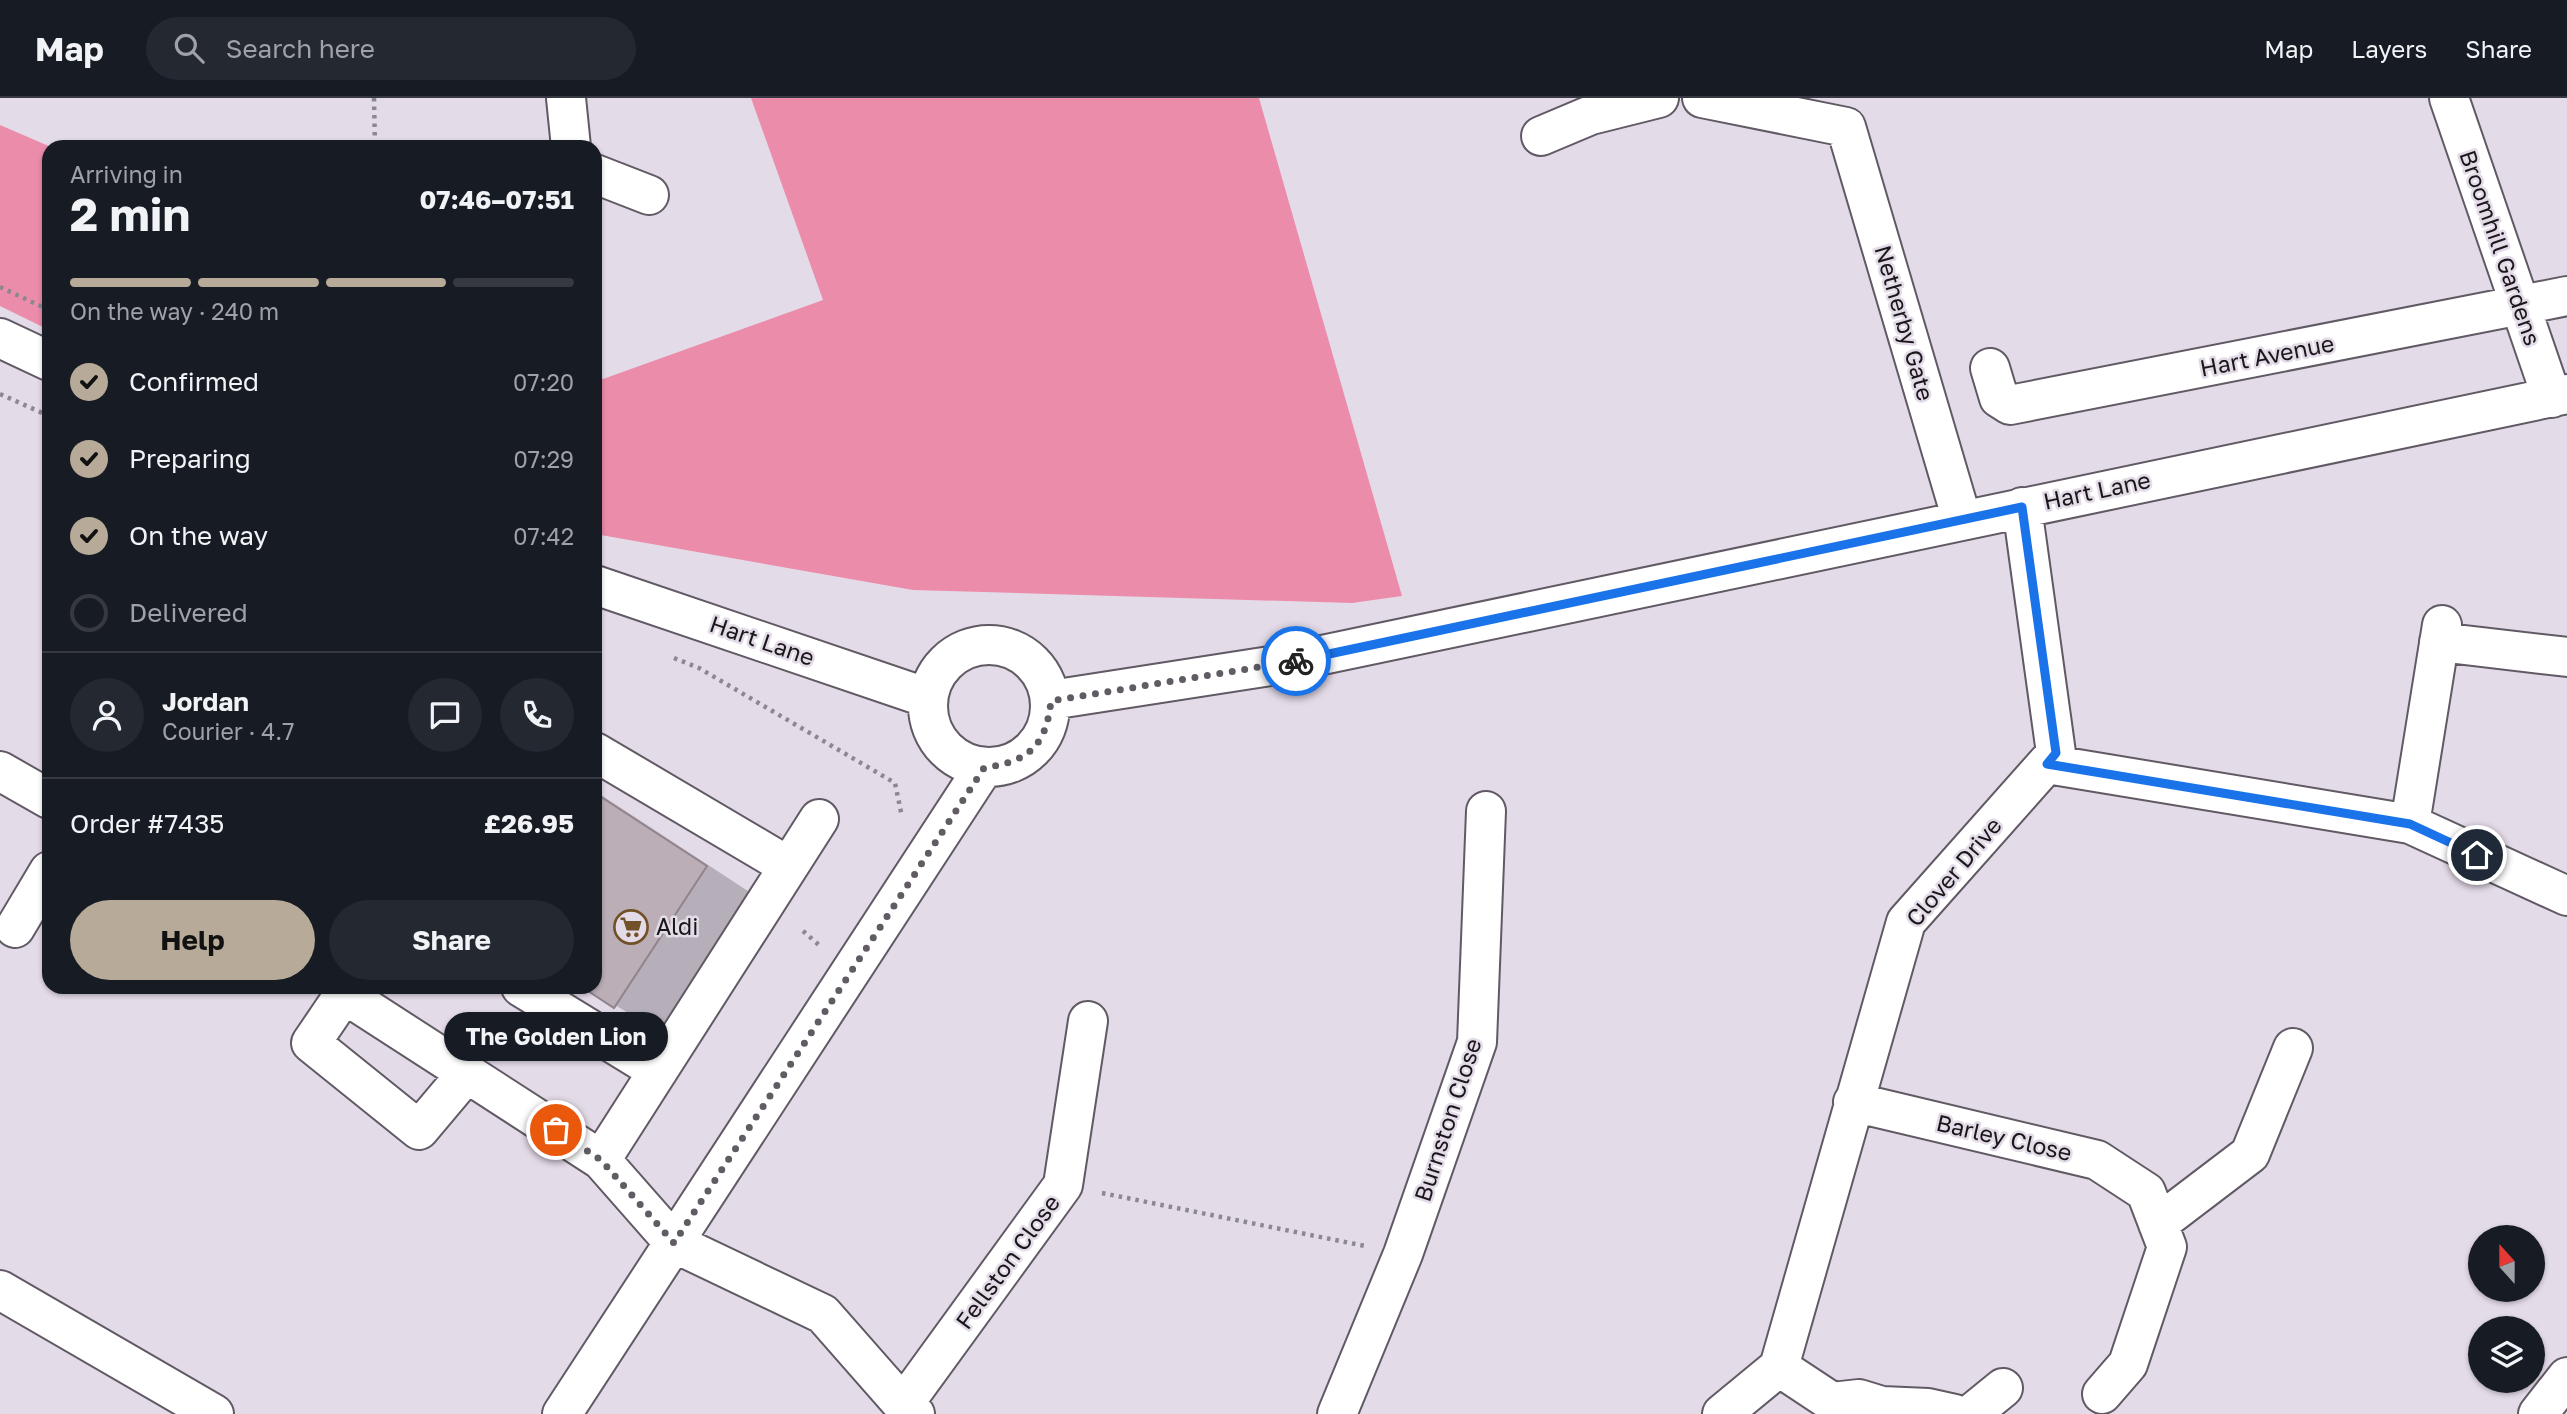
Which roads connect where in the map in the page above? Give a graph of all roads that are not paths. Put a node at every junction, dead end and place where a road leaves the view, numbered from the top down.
1 (566, 98) edge
2 (1660, 98) edge
3 (1702, 98) edge
4 (2449, 98) edge
5 (1541, 136) dead end
6 (570, 140) edge
7 (602, 177) edge
8 (649, 195) dead end
9 (2567, 296) edge
10 (2519, 307) junction
11 (0, 338) edge
12 (42, 358) edge
13 (1990, 369) dead end
14 (2559, 396) edge
15 (2022, 507) junction
16 (1962, 520) junction
17 (602, 587) edge
18 (2567, 657) edge
19 (928, 698) junction
20 (1051, 701) junction
21 (602, 756) edge
22 (2047, 764) junction
23 (984, 768) junction
24 (0, 771) edge
25 (42, 795) edge
26 (1486, 811) dead end
27 (819, 819) dead end
28 (2410, 824) junction
29 (788, 866) junction
30 (42, 883) edge
31 (2567, 897) edge
32 (15, 928) dead end
33 (344, 994) edge
34 (353, 994) edge
35 (532, 994) edge
36 (1088, 1021) dead end
37 (2293, 1048) dead end
38 (657, 1071) junction
39 (467, 1073) junction
40 (1853, 1102) junction
41 (601, 1160) junction
42 (2152, 1208) junction
43 (674, 1243) junction
44 (0, 1290) edge
45 (1779, 1367) junction
46 (2567, 1377) edge
47 (2003, 1388) dead end
48 (2102, 1394) dead end
49 (909, 1410) edge
50 (214, 1414) edge
51 (562, 1414) edge
52 (1337, 1414) edge
53 (1722, 1414) edge
54 (1955, 1414) edge
55 (1971, 1414) edge
56 (2538, 1414) edge

1 - 6 street
2 - 5 street
3 - 16 street, Netherby Gate
4 - 10 street, Broomhill Gardens
7 - 8 street
9 - 10 street, Hart Avenue
10 - 13 street, Hart Avenue
10 - 14 street, Broomhill Gardens
11 - 12 street
14 - 15 street, Hart Lane
15 - 16 street, Hart Lane
15 - 22 street
16 - 20 street, Hart Lane
17 - 19 street, Hart Lane
18 - 28 street
19 - 20 street
19 - 23 street
20 - 23 street
21 - 29 street
22 - 28 street
22 - 40 street, Clover Drive
23 - 43 street
24 - 25 street
26 - 52 street, Burnston Close
27 - 29 street
28 - 31 street
29 - 38 street
30 - 32 street
33 - 39 street
34 - 39 street
35 - 38 street
36 - 49 street, Fellston Close
37 - 42 street
38 - 41 street
39 - 41 street
40 - 42 street, Barley Close
40 - 45 street, Clover Drive
41 - 43 street
42 - 48 street
43 - 49 street
43 - 51 street
44 - 50 street
45 - 53 street
45 - 54 street
46 - 56 street
47 - 55 street

